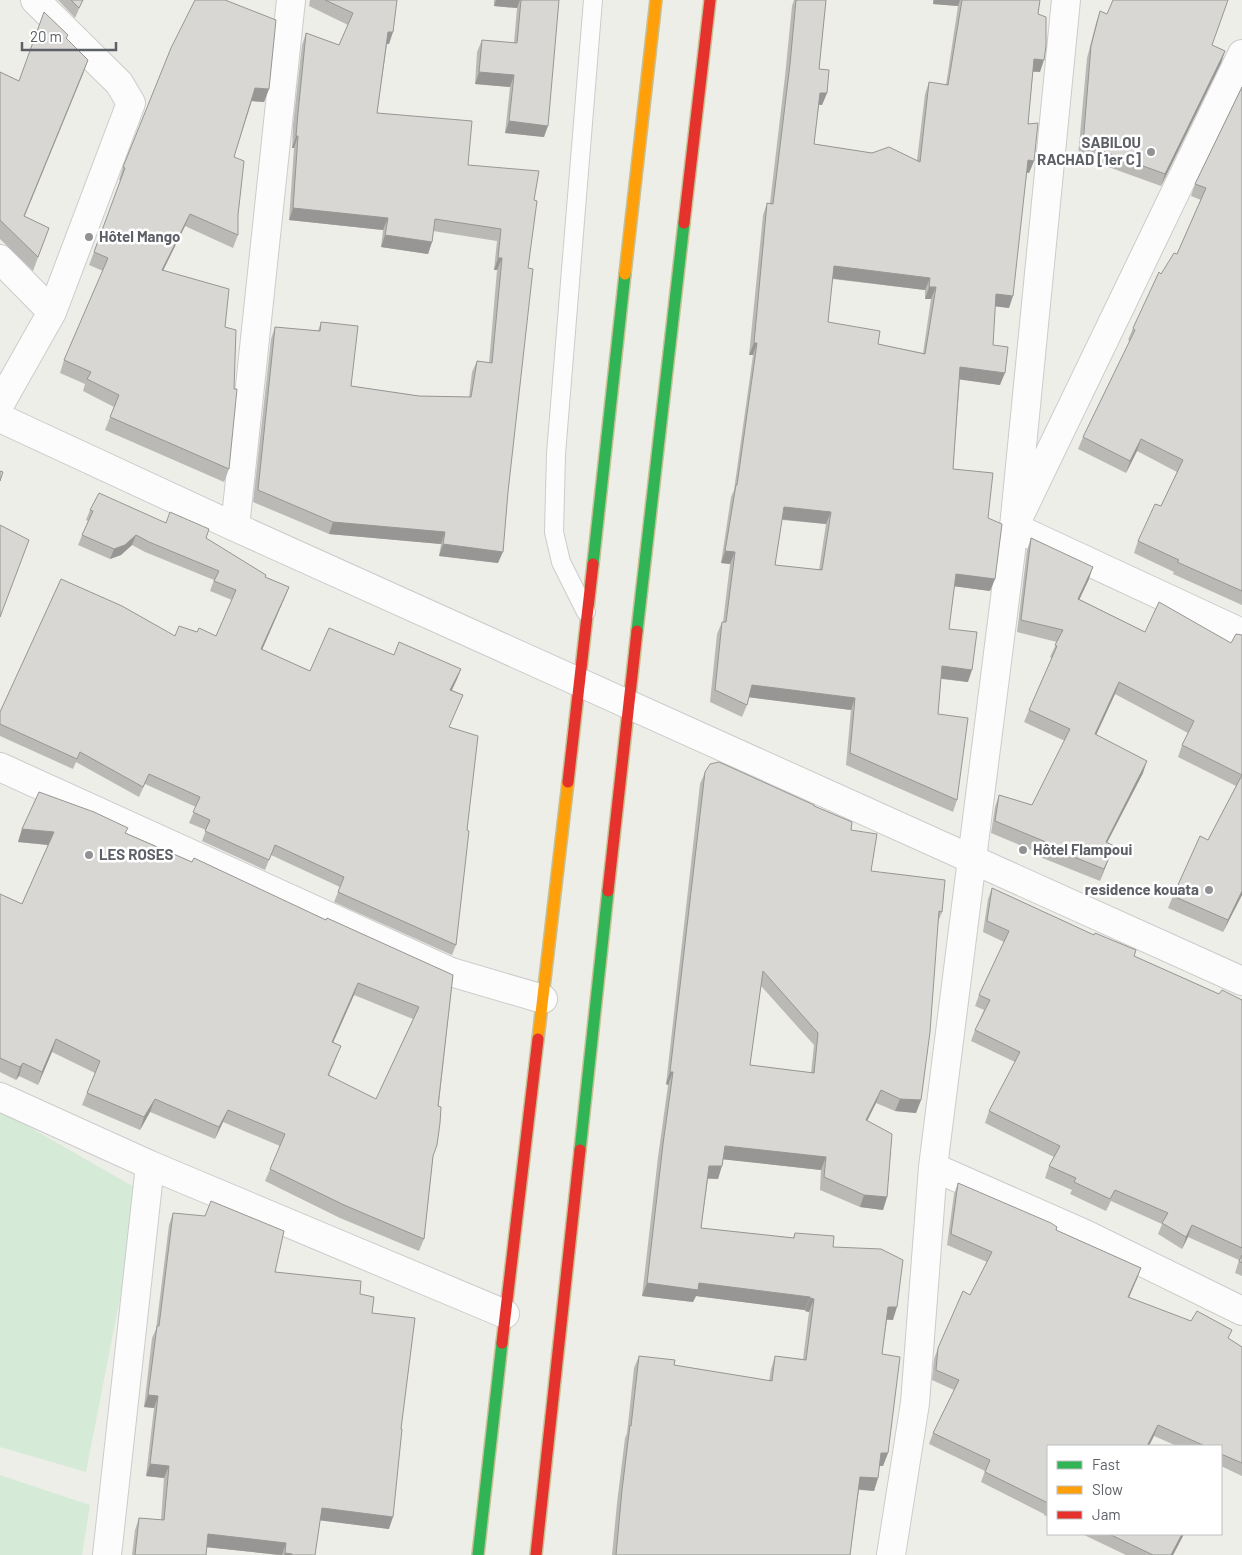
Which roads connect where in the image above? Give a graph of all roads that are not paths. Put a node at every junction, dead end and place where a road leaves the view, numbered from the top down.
1 (35, 0) edge
2 (291, 0) edge
3 (593, 0) edge
4 (656, 0) edge
5 (710, 0) edge
6 (1066, 0) edge
7 (1242, 54) edge
8 (0, 259) edge
9 (52, 312) junction
10 (0, 404) edge
11 (0, 418) edge
12 (235, 527) junction
13 (1014, 527) junction
14 (588, 614) junction
15 (1239, 624) edge
16 (580, 683) junction
17 (628, 704) junction
18 (0, 767) edge
19 (972, 860) junction
20 (1242, 981) edge
21 (543, 999) junction
22 (0, 1097) edge
23 (150, 1165) junction
24 (933, 1166) junction
25 (1242, 1311) edge
26 (505, 1314) junction
27 (106, 1555) edge
28 (478, 1555) edge
29 (536, 1555) edge
30 (891, 1555) edge

1 - 9 street
2 - 12 street
3 - 14 lane
4 - 14 highway
5 - 17 highway
6 - 13 street
7 - 13 street
8 - 9 street
9 - 10 street
11 - 12 street
12 - 16 street
13 - 15 street
13 - 19 street
14 - 16 highway
16 - 17 street
16 - 21 highway
17 - 19 street
17 - 29 highway
18 - 21 street
19 - 20 street
19 - 24 street
21 - 26 highway
22 - 23 street
23 - 26 street
23 - 27 street
24 - 25 street
24 - 30 street
26 - 28 highway

